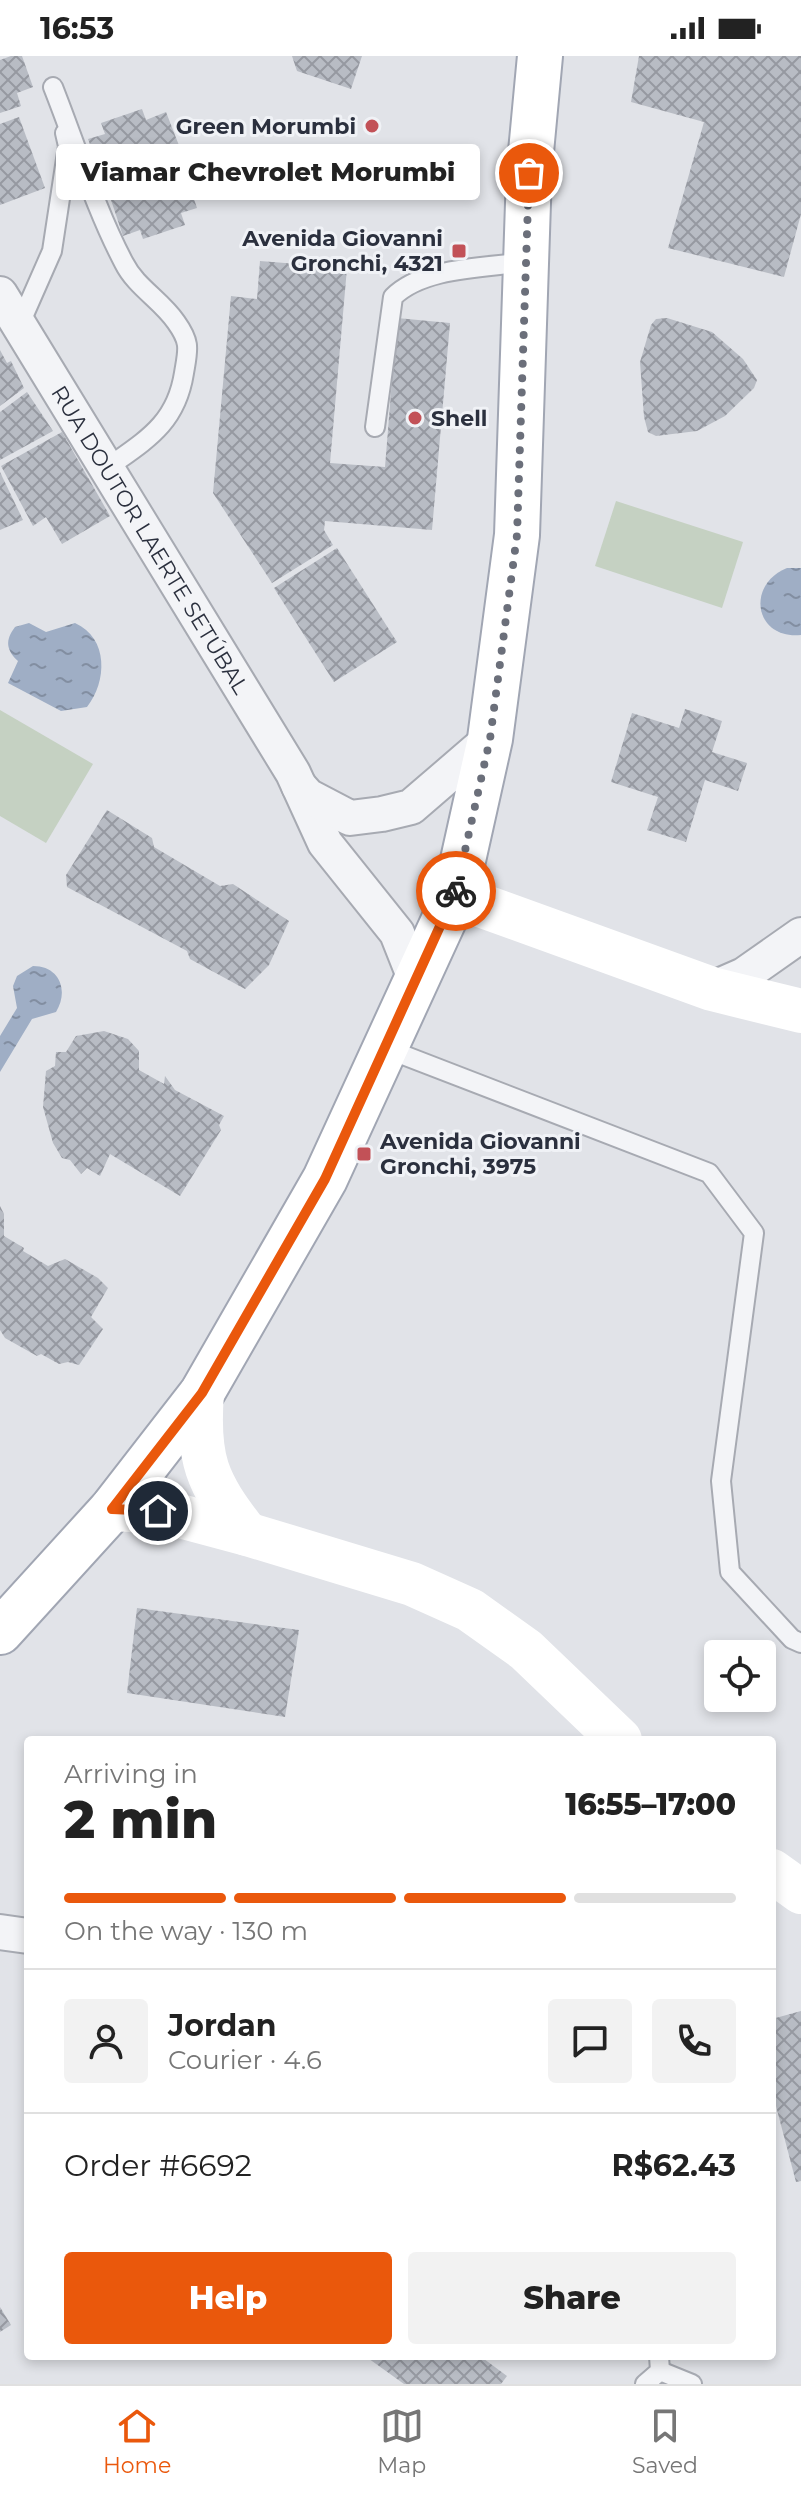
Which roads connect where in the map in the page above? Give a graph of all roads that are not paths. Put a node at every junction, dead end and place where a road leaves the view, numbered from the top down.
1 (540, 56) edge
2 (525, 262) junction
3 (0, 294) edge
4 (19, 326) junction
5 (375, 427) dead end
6 (107, 468) junction
7 (490, 739) junction
8 (296, 779) junction
9 (455, 896) junction
10 (801, 935) edge
11 (416, 981) junction
12 (712, 989) junction
13 (801, 1011) edge
14 (385, 1048) junction
15 (202, 1393) junction
16 (112, 1509) junction
17 (247, 1534) junction
18 (0, 1632) edge
19 (801, 1643) edge
20 (616, 1736) edge
21 (776, 1874) edge
22 (801, 1892) edge
23 (0, 1932) edge
24 (24, 1935) edge
25 (660, 2363) edge
26 (645, 2384) edge
27 (692, 2384) edge

1 - 2 main road
2 - 5 lane
2 - 7 main road
3 - 4 street, RUA DOUTOR LAERTE SETÚBAL
4 - 6 street, RUA DOUTOR LAERTE SETÚBAL
4 - 6 lane
6 - 8 street, RUA DOUTOR LAERTE SETÚBAL
7 - 8 street, RUA DOUTOR LAERTE SETÚBAL
7 - 9 main road
8 - 11 street, RUA DOUTOR LAERTE SETÚBAL
9 - 11 main road
9 - 12 main road
10 - 12 street
11 - 14 main road
12 - 13 main road
14 - 15 main road
14 - 19 lane
15 - 16 main road
15 - 17 main road
16 - 17 main road
16 - 18 main road
17 - 20 main road
21 - 22 main road
23 - 24 street
25 - 26 lane
25 - 27 lane

